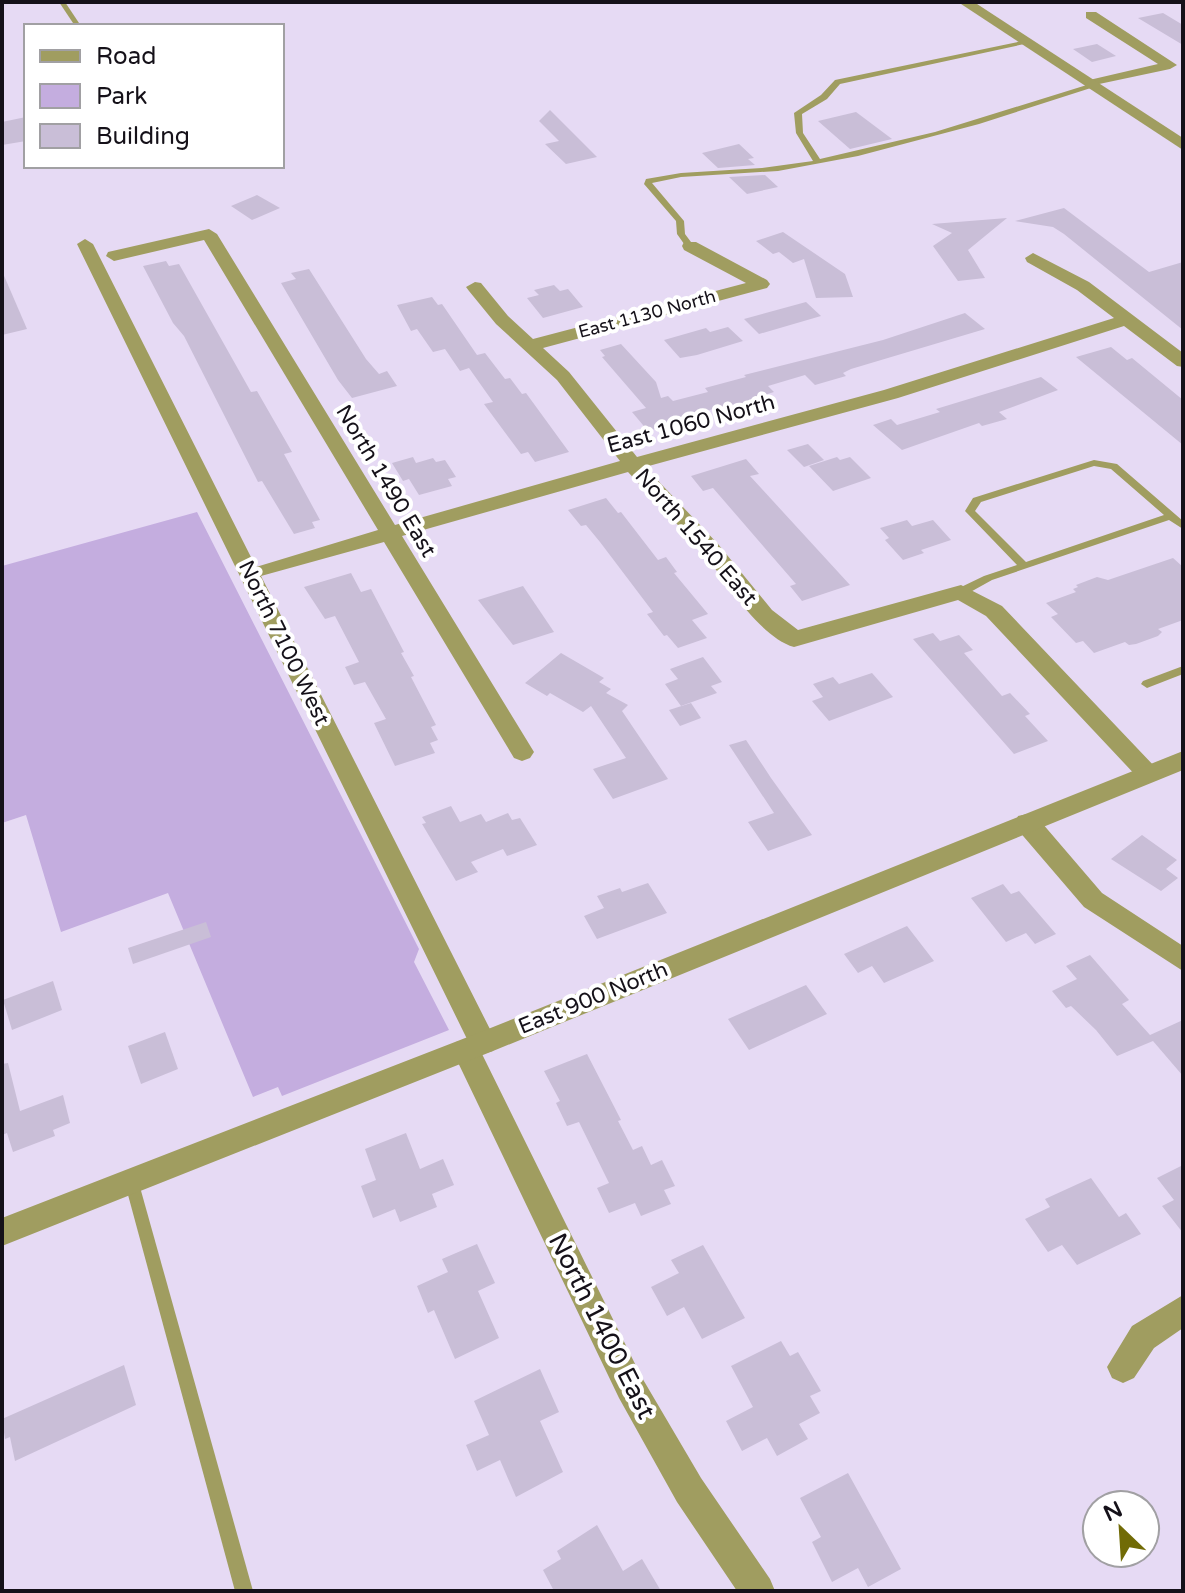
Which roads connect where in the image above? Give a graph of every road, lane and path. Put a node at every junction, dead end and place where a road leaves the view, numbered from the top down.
1 (62, 2) edge
2 (965, 2) edge
3 (1091, 15) dead end
4 (77, 24) edge
5 (1027, 42) junction
6 (1092, 85) junction
7 (1183, 145) edge
8 (817, 161) junction
9 (85, 244) dead end
10 (690, 246) joint
11 (114, 256) dead end
12 (1033, 258) dead end
13 (475, 287) dead end
14 (1128, 319) junction
15 (532, 345) junction
16 (1183, 362) edge
17 (632, 464) junction
18 (1171, 516) junction
19 (1183, 526) edge
20 (390, 535) junction
21 (1024, 566) junction
22 (265, 570) dead end
23 (961, 592) junction
24 (1183, 670) edge
25 (1147, 684) dead end
26 (522, 752) dead end
27 (1183, 760) edge
28 (1148, 774) junction
29 (1027, 823) junction
30 (1183, 960) edge
31 (475, 1046) junction
32 (131, 1180) junction
33 (2, 1232) edge
34 (1183, 1310) edge
35 (1123, 1367) dead end
36 (244, 1591) edge
37 (758, 1591) edge

1 - 4 lane
2 - 5 street
3 - 6 street
5 - 6 street
5 - 8 lane
6 - 7 street
6 - 8 lane
8 - 10 lane
9 - 31 street, North 7100 West
10 - 15 street, East 1130 North
11 - 20 street, North 1490 East
12 - 14 street
13 - 15 street, North 1540 East
14 - 16 street
14 - 17 street, East 1060 North
15 - 17 street, North 1540 East
17 - 20 street, East 1060 North
17 - 23 street, North 1540 East
18 - 19 lane
18 - 21 lane
18 - 21 lane
20 - 22 street, East 1060 North
20 - 26 street, North 1490 East
21 - 23 lane
23 - 28 street
24 - 25 lane
27 - 28 street, East 900 North
28 - 29 street, East 900 North
29 - 30 street
29 - 31 street, East 900 North
31 - 32 street, East 900 North
31 - 37 street, North 1400 East
32 - 33 street, East 900 North
32 - 36 lane
34 - 35 street

